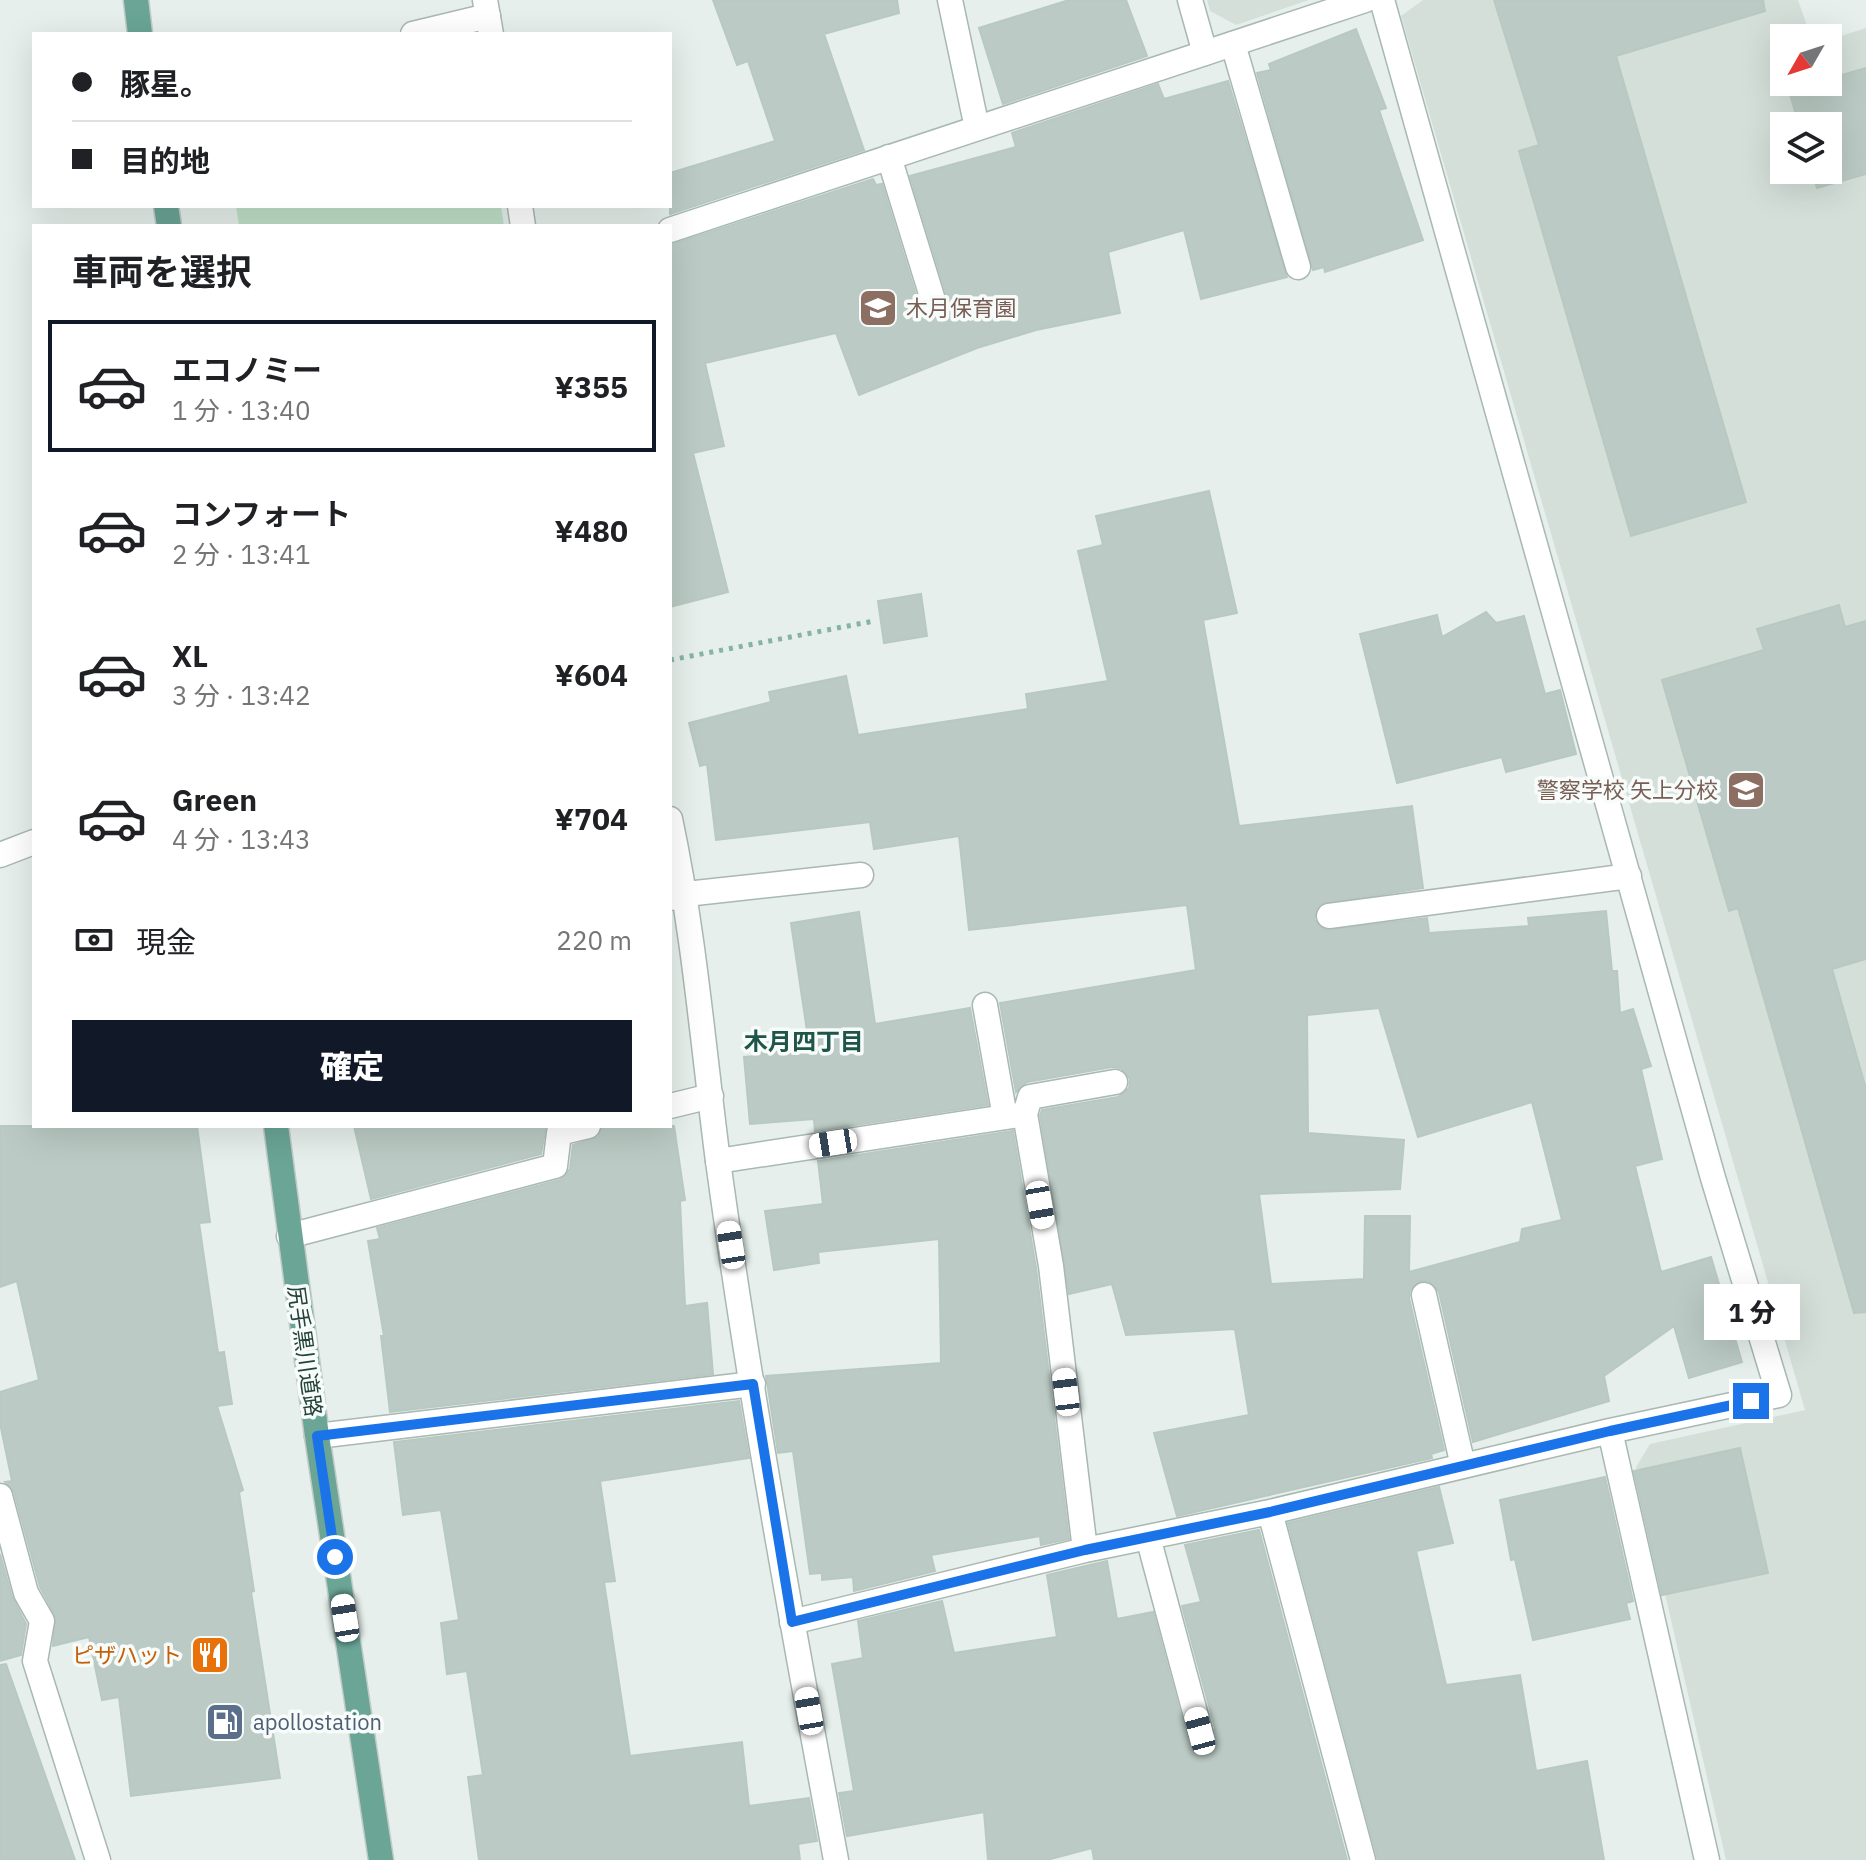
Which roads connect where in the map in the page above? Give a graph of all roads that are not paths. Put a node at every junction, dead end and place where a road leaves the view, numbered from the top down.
1 (136, 0) edge
2 (950, 0) edge
3 (1190, 0) edge
4 (1365, 0) edge
5 (1382, 0) edge
6 (488, 17) edge
7 (140, 32) edge
8 (422, 32) edge
9 (1233, 44) junction
10 (1205, 53) junction
11 (977, 128) junction
12 (889, 157) junction
13 (672, 229) edge
14 (1298, 267) dead end
15 (933, 300) dead end
16 (672, 838) edge
17 (32, 843) edge
18 (0, 855) edge
19 (861, 875) dead end
20 (1629, 876) junction
21 (678, 896) edge
22 (1329, 916) dead end
23 (985, 1005) dead end
24 (1115, 1082) dead end
25 (711, 1096) junction
26 (672, 1106) edge
27 (1015, 1115) junction
28 (276, 1128) edge
29 (580, 1128) edge
30 (718, 1161) junction
31 (289, 1236) junction
32 (1424, 1295) dead end
33 (753, 1384) junction
34 (1610, 1431) junction
35 (317, 1436) junction
36 (1463, 1466) junction
37 (0, 1496) edge
38 (1270, 1512) junction
39 (1148, 1537) junction
40 (1085, 1550) junction
41 (792, 1622) junction
42 (1200, 1731) dead end
43 (98, 1860) edge
44 (381, 1860) edge
45 (836, 1860) edge
46 (1363, 1860) edge
47 (1707, 1860) edge

1 - 7 main road
2 - 11 street
3 - 10 street
4 - 9 street
5 - 20 street
6 - 8 street
9 - 10 street
9 - 14 street
10 - 11 street
11 - 12 street
12 - 13 street
12 - 15 street
16 - 21 street
17 - 18 street
19 - 21 street
20 - 22 street
20 - 34 street
21 - 25 street
23 - 27 street
24 - 27 street
25 - 26 street
25 - 30 street
27 - 30 street
27 - 40 street
28 - 31 main road, 尻手黒川道路
29 - 31 street
30 - 33 street
31 - 35 main road, 尻手黒川道路
32 - 36 street
33 - 35 street
33 - 41 street
34 - 36 street
34 - 47 street
35 - 44 main road, 尻手黒川道路
36 - 38 street
37 - 43 street
38 - 39 street
38 - 46 street
39 - 40 street
39 - 42 street
40 - 41 street
41 - 45 street

